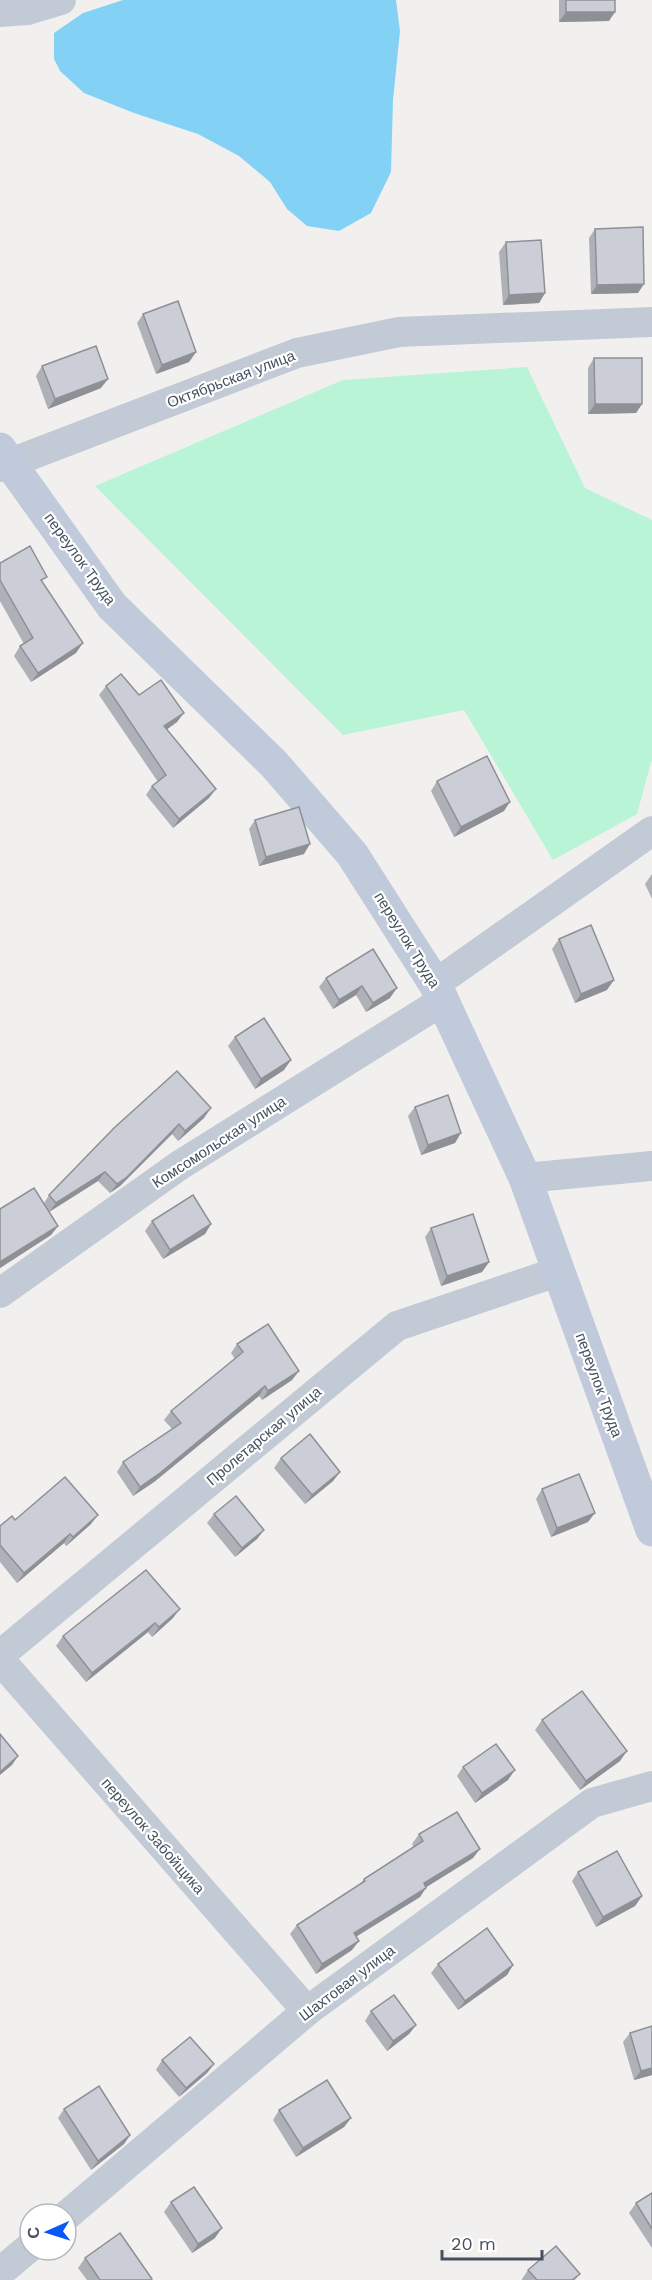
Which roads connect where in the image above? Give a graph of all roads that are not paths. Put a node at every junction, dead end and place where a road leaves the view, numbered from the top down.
1 (61, 0) edge
2 (0, 12) edge
3 (652, 322) edge
4 (4, 460) edge
5 (652, 831) edge
6 (439, 992) junction
7 (652, 1166) edge
8 (525, 1178) junction
9 (557, 1272) junction
10 (0, 1293) edge
11 (652, 1530) edge
12 (0, 1655) edge
13 (0, 1660) edge
14 (652, 1786) edge
15 (307, 2012) junction
16 (78, 2206) edge
17 (18, 2257) edge
18 (0, 2272) edge

1 - 2 street
3 - 4 street, Октябрьская улица
4 - 6 street, переулок Труда
5 - 6 street, Комсомольская улица
6 - 8 street, переулок Труда
6 - 10 street, Комсомольская улица
7 - 8 street
8 - 9 street, переулок Труда
9 - 11 street, переулок Труда
9 - 12 street, Пролетарская улица
13 - 15 street, переулок Забойщика
14 - 15 street, Шахтовая улица
15 - 16 street, Шахтовая улица
17 - 18 street

